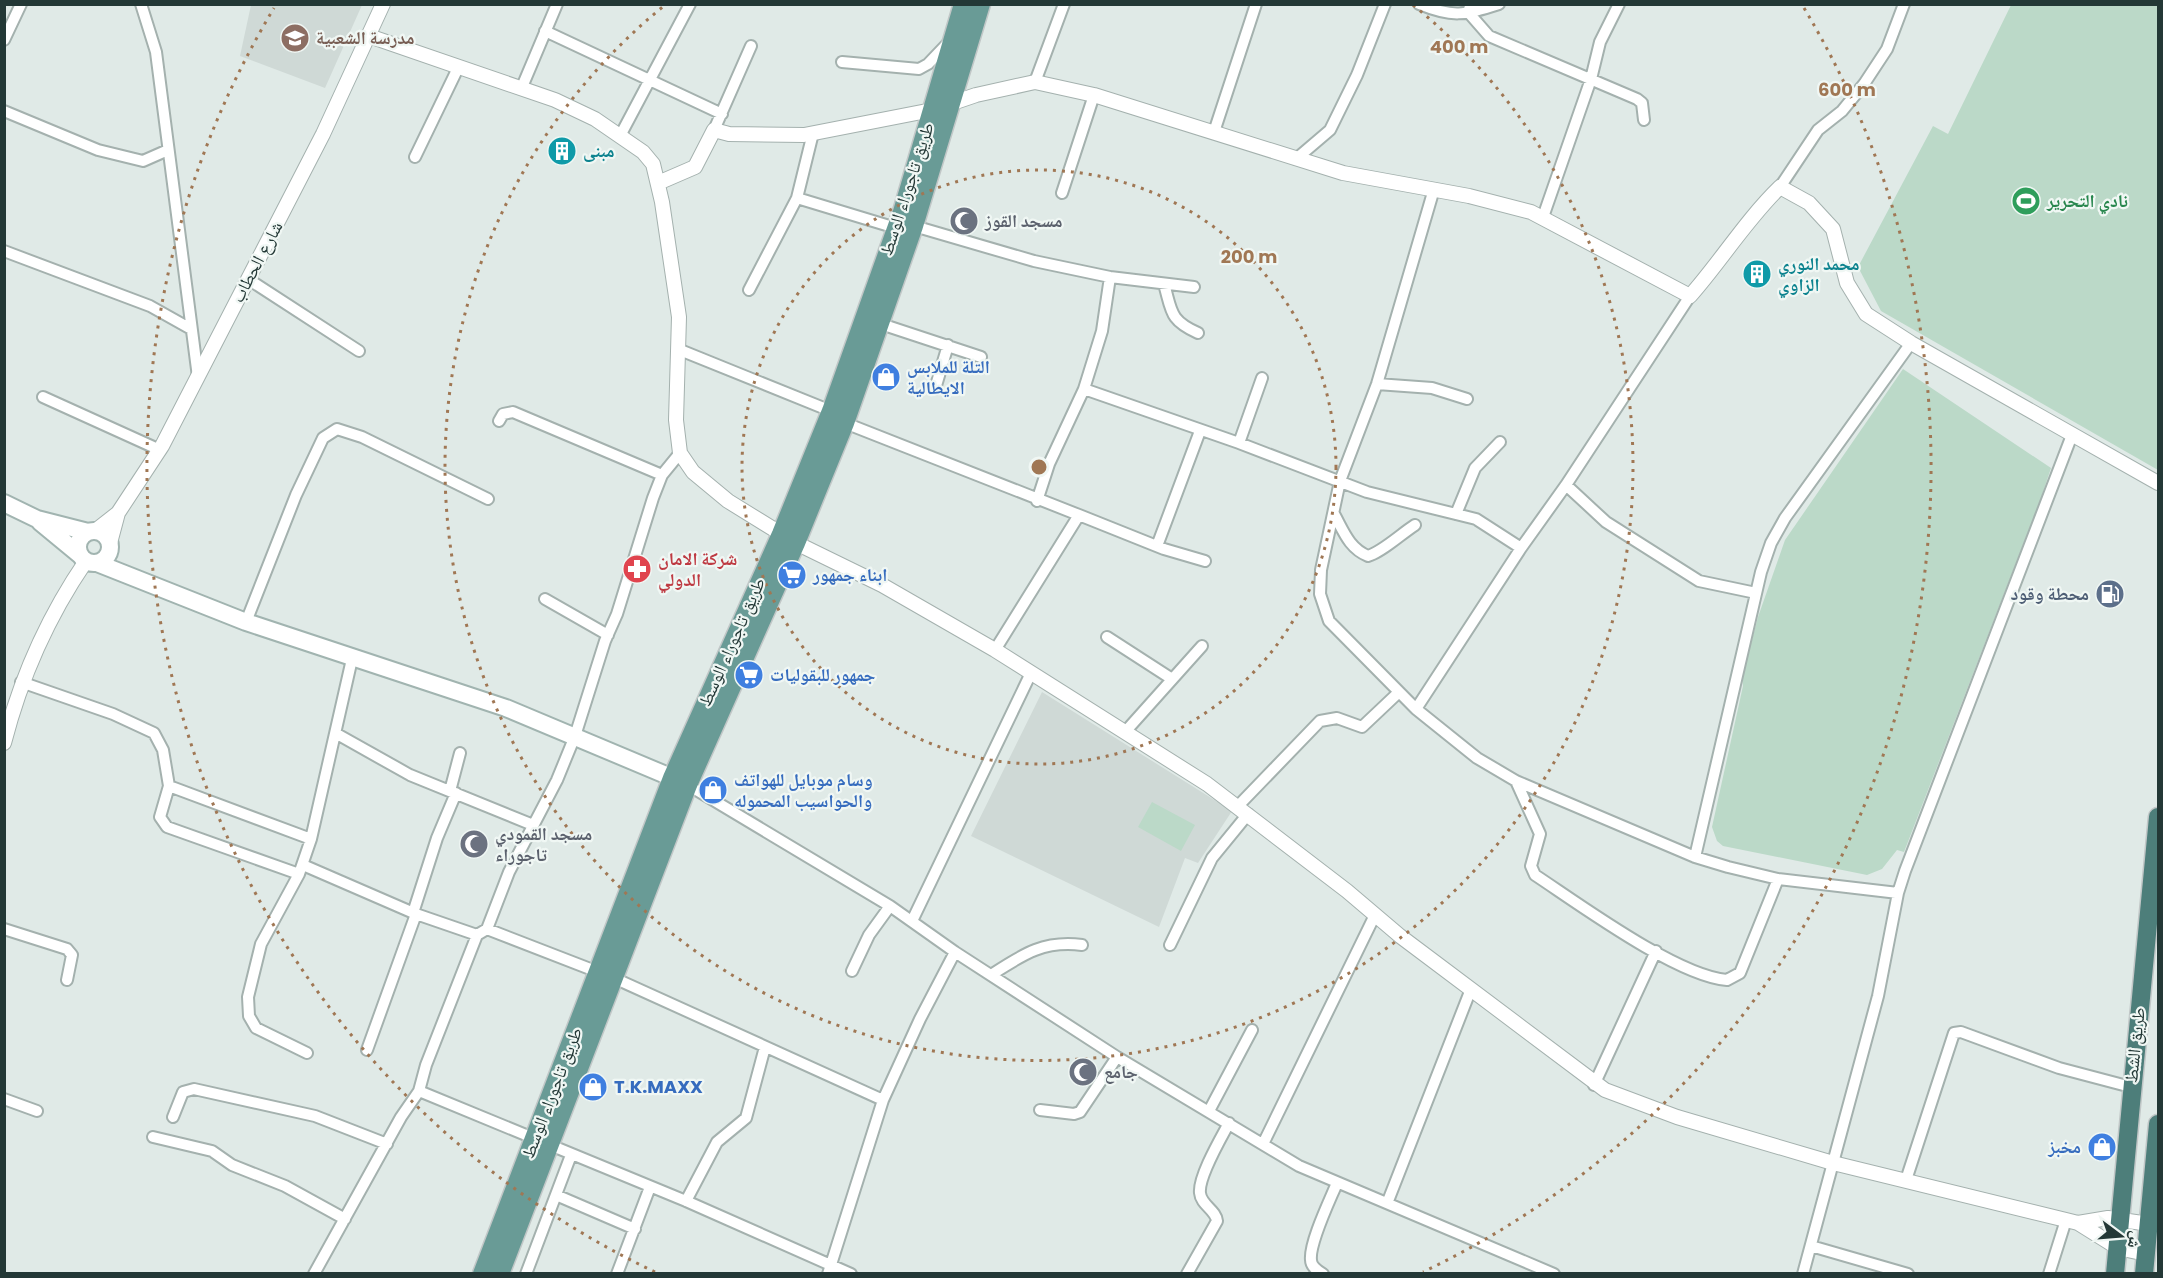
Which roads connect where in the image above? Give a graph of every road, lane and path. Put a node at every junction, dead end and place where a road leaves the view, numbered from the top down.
1 (21, 4) edge
2 (141, 4) edge
3 (382, 4) edge
4 (557, 4) edge
5 (690, 4) edge
6 (963, 4) edge
7 (981, 4) edge
8 (1064, 4) edge
9 (1256, 4) edge
10 (1385, 4) edge
11 (1419, 4) edge
12 (1499, 4) edge
13 (1619, 4) edge
14 (1904, 4) edge
15 (1470, 8) edge
16 (545, 31) junction
17 (955, 35) junction
18 (369, 36) junction
19 (4, 40) edge
20 (751, 46) dead end
21 (842, 62) dead end
22 (458, 68) junction
23 (1591, 79) junction
24 (652, 80) junction
25 (1035, 82) junction
26 (522, 87) junction
27 (1094, 95) junction
28 (951, 104) junction
29 (932, 110) junction
30 (4, 111) edge
31 (722, 114) junction
32 (1644, 120) dead end
33 (714, 130) junction
34 (1214, 132) junction
35 (813, 133) junction
36 (620, 136) junction
37 (168, 150) junction
38 (415, 157) dead end
39 (1296, 159) junction
40 (658, 183) junction
41 (1780, 187) junction
42 (1434, 189) junction
43 (1062, 193) dead end
44 (797, 198) junction
45 (1544, 217) junction
46 (914, 226) junction
47 (896, 228) junction
48 (4, 251) edge
49 (1110, 277) junction
50 (248, 279) junction
51 (1164, 284) junction
52 (1194, 287) dead end
53 (749, 290) dead end
54 (1690, 297) junction
55 (881, 324) junction
56 (191, 328) junction
57 (1198, 333) dead end
58 (1911, 343) junction
59 (948, 345) junction
60 (680, 350) junction
61 (359, 351) dead end
62 (981, 357) dead end
63 (198, 378) junction
64 (1262, 378) dead end
65 (1377, 384) junction
66 (935, 388) dead end
67 (1084, 389) junction
68 (43, 397) dead end
69 (1467, 399) dead end
70 (831, 411) junction
71 (499, 421) dead end
72 (845, 423) junction
73 (1200, 432) junction
74 (2072, 435) junction
75 (1500, 442) dead end
76 (1239, 443) junction
77 (160, 450) junction
78 (680, 453) junction
79 (662, 475) junction
80 (1340, 481) junction
81 (2158, 483) edge
82 (1566, 484) junction
83 (488, 499) dead end
84 (1037, 501) junction
85 (4, 503) edge
86 (118, 513) junction
87 (1456, 513) junction
88 (1334, 514) junction
89 (1079, 515) junction
90 (38, 519) junction
91 (1415, 525) dead end
92 (92, 532) junction
93 (789, 538) junction
94 (110, 546) junction
95 (1156, 546) junction
96 (1521, 548) junction
97 (87, 560) junction
98 (1205, 561) dead end
99 (142, 580) junction
100 (1756, 593) junction
101 (545, 599) dead end
102 (246, 622) junction
103 (608, 635) junction
104 (1107, 637) dead end
105 (1202, 646) dead end
106 (995, 650) junction
107 (352, 659) junction
108 (1031, 673) junction
109 (1172, 679) junction
110 (21, 682) junction
111 (1398, 693) junction
112 (1416, 709) junction
113 (8, 717) edge
114 (1125, 732) junction
115 (337, 734) junction
116 (575, 736) junction
117 (4, 743) edge
118 (459, 753) dead end
119 (680, 781) junction
120 (1516, 781) junction
121 (169, 786) junction
122 (453, 792) junction
123 (1243, 810) junction
124 (2158, 817) edge
125 (533, 825) junction
126 (311, 839) junction
127 (1695, 857) junction
128 (301, 869) junction
129 (1778, 879) junction
130 (1898, 893) junction
131 (890, 906) junction
132 (414, 913) junction
133 (1375, 915) junction
134 (912, 921) junction
135 (4, 929) edge
136 (482, 932) junction
137 (1082, 945) dead end
138 (1170, 945) dead end
139 (1656, 951) junction
140 (955, 952) junction
141 (852, 971) dead end
142 (606, 975) junction
143 (991, 975) junction
144 (67, 980) dead end
145 (1471, 990) junction
146 (1252, 1030) dead end
147 (765, 1047) junction
148 (367, 1050) dead end
149 (307, 1053) dead end
150 (1117, 1057) junction
151 (1594, 1085) junction
152 (2131, 1087) junction
153 (419, 1091) junction
154 (4, 1099) edge
155 (883, 1100) junction
156 (1040, 1110) dead end
157 (37, 1111) dead end
158 (1209, 1111) junction
159 (174, 1118) dead end
160 (1229, 1123) junction
161 (2158, 1124) edge
162 (153, 1137) dead end
163 (543, 1142) junction
164 (387, 1144) junction
165 (1263, 1144) junction
166 (571, 1155) junction
167 (1833, 1163) junction
168 (1906, 1180) junction
169 (1336, 1183) junction
170 (650, 1187) junction
171 (556, 1195) junction
172 (686, 1201) junction
173 (1388, 1201) junction
174 (2121, 1218) junction
175 (345, 1219) junction
176 (2072, 1222) junction
177 (2149, 1224) junction
178 (634, 1228) junction
179 (1811, 1246) junction
180 (2118, 1248) junction
181 (2146, 1254) junction
182 (830, 1269) edge
183 (314, 1274) edge
184 (482, 1274) edge
185 (500, 1274) edge
186 (526, 1274) edge
187 (617, 1274) edge
188 (851, 1274) edge
189 (1187, 1274) edge
190 (1323, 1274) edge
191 (1554, 1274) edge
192 (1803, 1274) edge
193 (1908, 1274) edge
194 (2049, 1274) edge
195 (2115, 1274) edge
196 (2144, 1274) edge

1 - 19 street
2 - 37 street
3 - 18 street, شارع الحطاب
4 - 16 street
5 - 24 street
6 - 17 main road, طريق تاجوراء الوسط
7 - 28 main road
8 - 25 street
9 - 34 street
10 - 39 street
11 - 15 street
12 - 15 street
13 - 23 street
14 - 41 street
15 - 23 street
16 - 24 street
16 - 26 street
17 - 21 street
17 - 29 main road, طريق تاجوراء الوسط
18 - 22 street
18 - 50 street, شارع الحطاب
20 - 31 street
22 - 26 street
22 - 38 street
23 - 32 street
23 - 45 street
24 - 31 street
24 - 36 street
25 - 27 street
25 - 28 street
26 - 36 street
27 - 34 street
27 - 43 street
28 - 29 street
28 - 46 main road
29 - 35 street
29 - 47 main road, طريق تاجوراء الوسط
30 - 37 street
31 - 33 street
33 - 35 street
33 - 40 street
34 - 39 street
35 - 44 street
36 - 40 street
37 - 56 street
39 - 42 street
40 - 60 street
41 - 54 street
41 - 58 street
42 - 45 street
42 - 65 street
44 - 47 street
44 - 53 street
45 - 54 street
46 - 49 street
46 - 55 main road
47 - 70 main road, طريق تاجوراء الوسط
48 - 56 street
49 - 51 street
49 - 67 street
50 - 61 street
50 - 63 street, شارع الحطاب
51 - 52 street
51 - 57 street
54 - 82 street
55 - 59 street
55 - 72 main road
56 - 63 street
58 - 74 street
58 - 100 street
59 - 62 street
59 - 66 street
60 - 70 street
60 - 78 street
63 - 77 street, شارع الحطاب
64 - 76 street
65 - 69 street
65 - 80 street
67 - 73 street
67 - 84 street
68 - 77 street
70 - 93 main road, طريق تاجوراء الوسط
71 - 79 street
72 - 84 street
72 - 93 main road
73 - 76 street
73 - 95 street
74 - 81 street
74 - 130 street
75 - 87 street
76 - 80 street
77 - 86 street, شارع الحطاب
78 - 79 street
78 - 93 street
79 - 103 street
80 - 87 street
80 - 88 street
82 - 96 street
82 - 100 street
83 - 102 street
84 - 89 street
85 - 90 main road
86 - 92 street, شارع الحطاب
86 - 94 street, شارع الحطاب
87 - 96 street
88 - 91 street
88 - 111 street
89 - 95 street
89 - 106 street
90 - 92 main road
90 - 97 main road
92 - 94 main road
92 - 97 main road
93 - 106 street
93 - 119 main road, طريق تاجوراء الوسط
94 - 97 main road
94 - 99 main road
95 - 98 street
96 - 112 street
97 - 99 main road
97 - 110 street
99 - 102 main road
100 - 127 street
101 - 103 street
102 - 107 main road
103 - 116 street
104 - 109 street
105 - 109 street
106 - 108 street
107 - 115 street
107 - 116 main road
108 - 114 street
108 - 134 street
109 - 114 street
110 - 113 street
110 - 121 street
111 - 112 street
111 - 123 street
112 - 120 street
113 - 117 street
114 - 123 street
115 - 122 street
115 - 126 street
116 - 119 main road
116 - 125 street
118 - 122 street
119 - 131 street
119 - 142 main road, طريق تاجوراء الوسط
120 - 127 street
120 - 139 street
121 - 126 street
121 - 128 street
122 - 125 street
122 - 132 street
123 - 133 street
123 - 138 street
124 - 152 highway, طريق الشط
125 - 136 street
126 - 128 street
127 - 129 street
128 - 132 street
128 - 149 street
129 - 130 street
129 - 139 street
130 - 167 street
131 - 134 street
131 - 141 street
132 - 136 street
132 - 148 street
133 - 145 street
133 - 165 street
134 - 140 street
135 - 144 street
136 - 142 street
136 - 153 street
137 - 143 street
139 - 151 street
140 - 143 street
140 - 155 street
142 - 147 street
142 - 163 main road, طريق تاجوراء الوسط
143 - 150 street
145 - 151 street
145 - 173 street
146 - 158 street
147 - 155 street
147 - 172 street
150 - 156 street
150 - 158 street
151 - 167 street
152 - 168 street
152 - 174 highway, طريق الشط
153 - 163 street
153 - 164 street
154 - 157 street
155 - 182 street
158 - 160 street
159 - 164 street
160 - 165 street
160 - 189 street
161 - 177 highway
162 - 175 street
163 - 166 street
163 - 184 main road, طريق تاجوراء الوسط
163 - 185 main road
164 - 175 street
165 - 169 street
166 - 170 street
166 - 171 street
167 - 168 street
167 - 179 street
168 - 176 street
169 - 173 street
169 - 190 street
170 - 172 street
170 - 178 street
171 - 178 street
171 - 186 street
172 - 182 street
173 - 191 street
174 - 176 street
174 - 177 street
174 - 180 highway, طريق الشط
175 - 183 street
176 - 180 street
176 - 194 street
177 - 181 highway
178 - 187 street
179 - 192 street
179 - 193 street
180 - 181 street
180 - 195 highway, طريق الشط
181 - 196 highway
182 - 188 street

